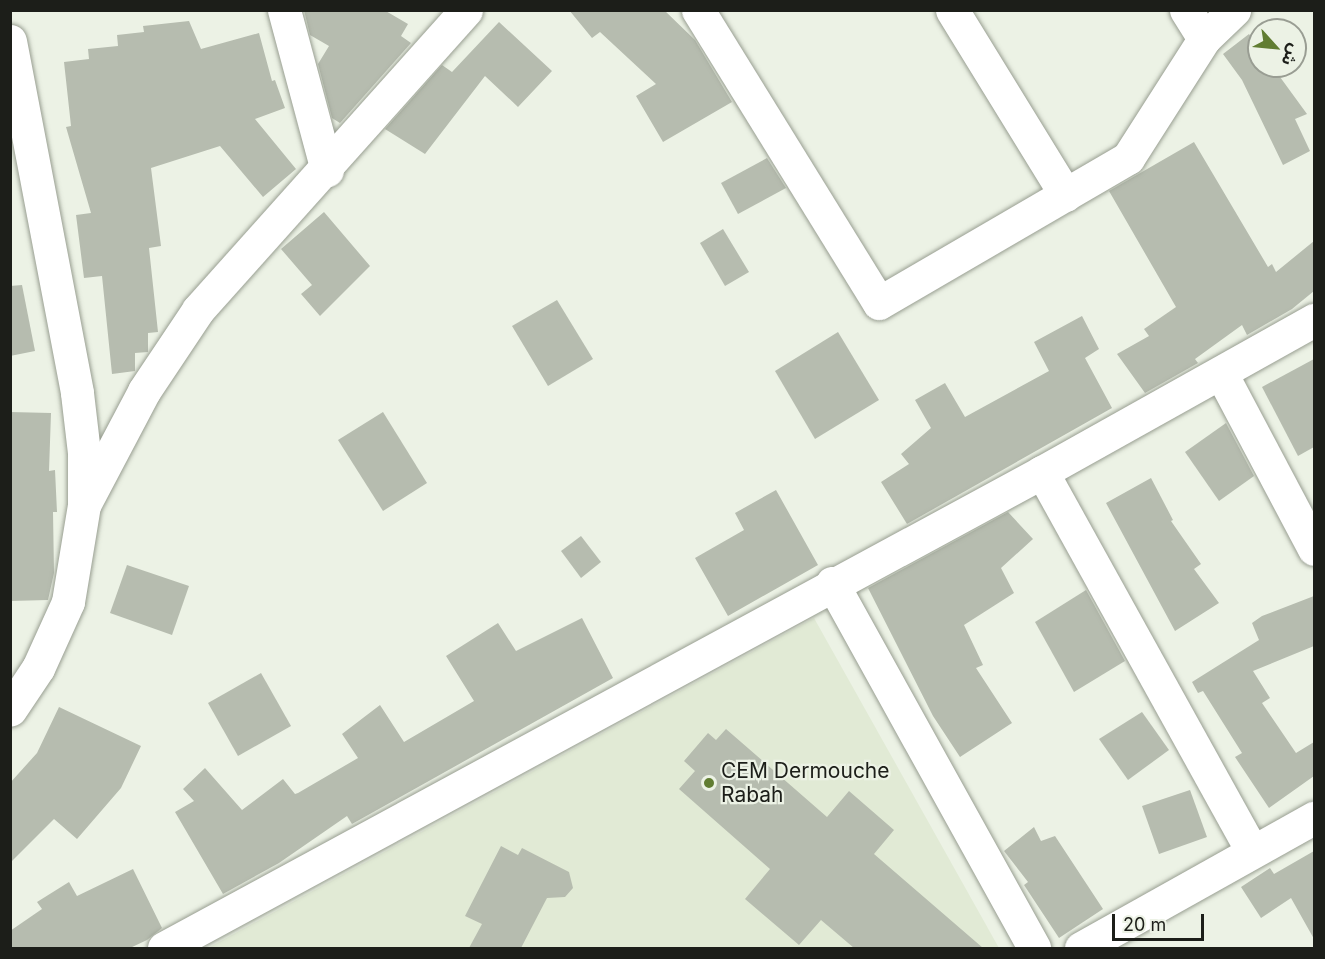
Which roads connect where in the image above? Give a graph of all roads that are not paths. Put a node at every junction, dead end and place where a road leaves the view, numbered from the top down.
1 (284, 10) edge
2 (466, 10) edge
3 (698, 10) edge
4 (952, 10) edge
5 (1186, 10) edge
6 (1234, 10) edge
7 (1203, 39) junction
8 (10, 42) edge
9 (327, 170) junction
10 (1066, 195) junction
11 (1314, 320) edge
12 (1221, 373) junction
13 (1042, 472) junction
14 (84, 505) junction
15 (1314, 549) edge
16 (832, 583) junction
17 (10, 710) edge
18 (1314, 818) edge
19 (1252, 852) junction
20 (164, 948) edge
21 (1034, 948) edge
22 (1081, 948) edge

1 - 9 street
2 - 9 street
3 - 10 street
4 - 10 street
5 - 7 street
6 - 7 street
7 - 10 street
8 - 14 street
9 - 14 street
11 - 12 street
12 - 13 street
12 - 15 street
13 - 16 street
13 - 19 street
14 - 17 street
16 - 20 street
16 - 21 street
18 - 19 street
19 - 22 street

